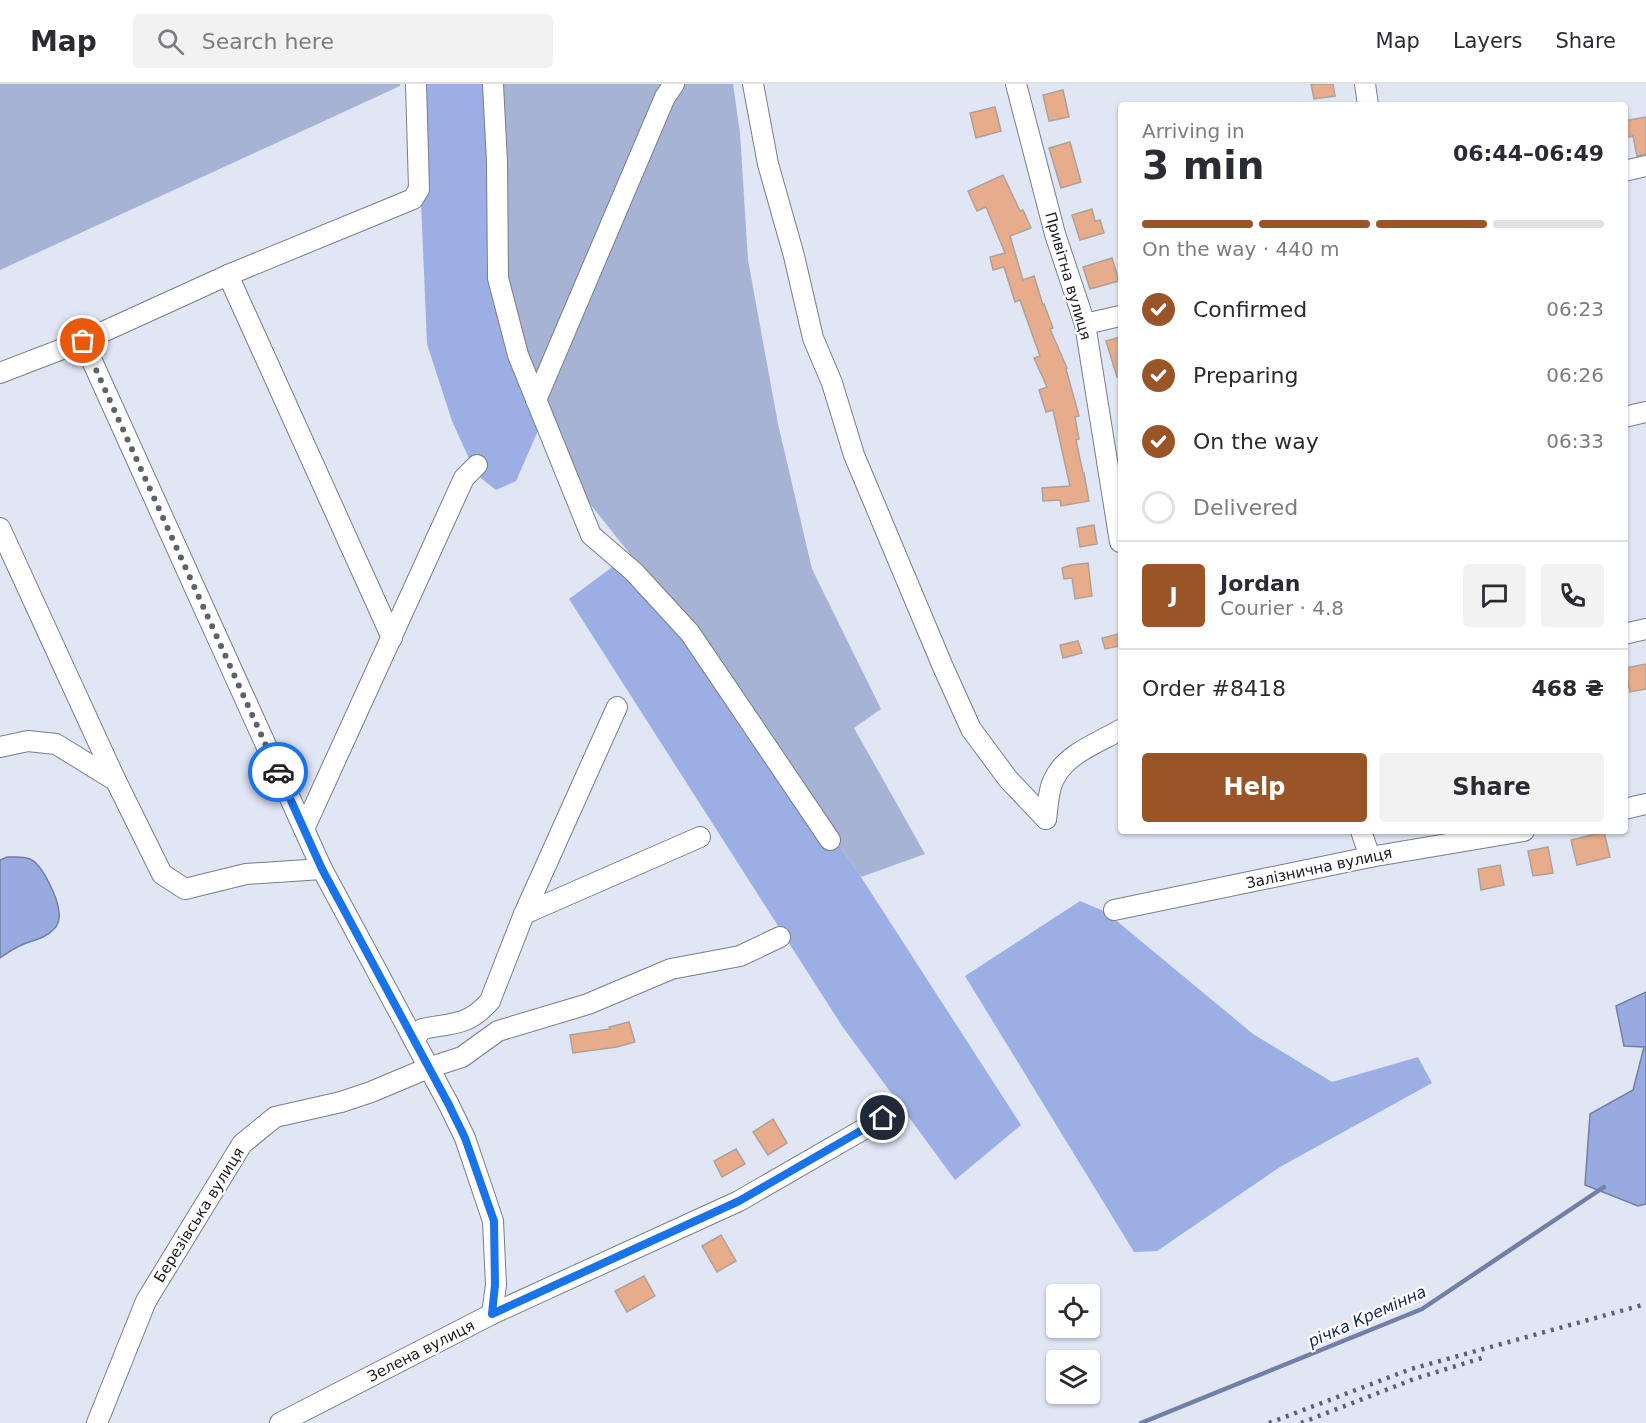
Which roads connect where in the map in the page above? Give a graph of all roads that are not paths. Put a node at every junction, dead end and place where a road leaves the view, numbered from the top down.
1 (416, 84) edge
2 (492, 84) edge
3 (674, 84) edge
4 (753, 84) edge
5 (1016, 84) edge
6 (1365, 84) edge
7 (1368, 102) edge
8 (1646, 166) edge
9 (1628, 170) edge
10 (228, 274) junction
11 (1118, 316) edge
12 (1084, 324) junction
13 (83, 341) junction
14 (0, 373) edge
15 (536, 400) junction
16 (1646, 412) edge
17 (1628, 416) edge
18 (477, 465) dead end
19 (1118, 520) edge
20 (0, 528) edge
21 (1646, 629) edge
22 (1628, 633) edge
23 (392, 638) junction
24 (617, 707) dead end
25 (1118, 731) edge
26 (0, 747) edge
27 (116, 781) junction
28 (1646, 804) edge
29 (1628, 808) edge
30 (304, 829) junction
31 (1362, 834) edge
32 (1506, 834) edge
33 (700, 837) dead end
34 (830, 840) dead end
35 (1370, 857) junction
36 (322, 869) junction
37 (1114, 910) dead end
38 (524, 914) junction
39 (780, 937) dead end
40 (414, 1040) junction
41 (428, 1068) junction
42 (883, 1118) dead end
43 (492, 1314) junction
44 (97, 1423) edge
45 (280, 1423) edge

1 - 10 street
2 - 15 street
3 - 15 street
4 - 25 street
5 - 12 street, Привітна вулиця
6 - 7 street
8 - 9 street
10 - 13 street
10 - 23 street
11 - 12 street
12 - 19 street, Привітна вулиця
13 - 14 street
13 - 30 street
15 - 34 street
16 - 17 street
18 - 23 street
20 - 27 street
21 - 22 street
23 - 30 street
24 - 38 street
26 - 27 street
27 - 36 street
28 - 29 street
30 - 36 street
31 - 35 street
32 - 35 street, Залізнична вулиця
33 - 38 street
35 - 37 street, Залізнична вулиця
36 - 40 street
38 - 40 street
39 - 41 street, Березівська вулиця
40 - 41 street
41 - 43 street
41 - 44 street, Березівська вулиця
42 - 43 street, Зелена вулиця
43 - 45 street, Зелена вулиця

